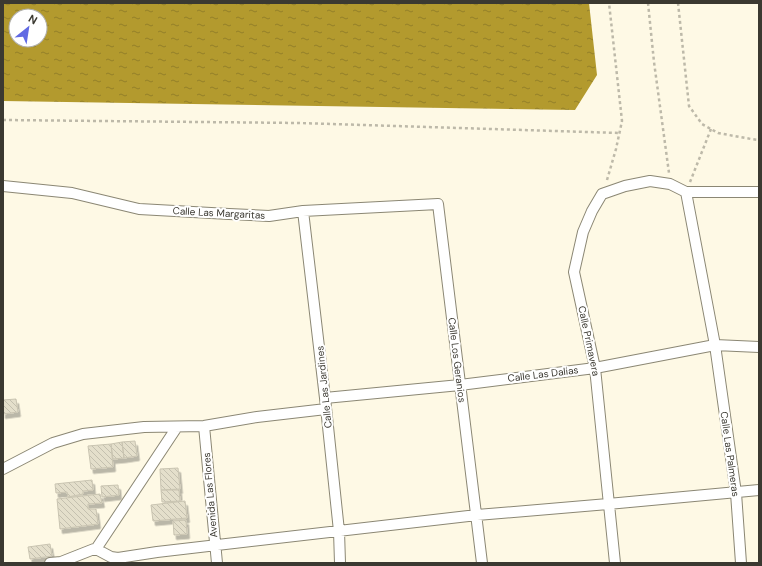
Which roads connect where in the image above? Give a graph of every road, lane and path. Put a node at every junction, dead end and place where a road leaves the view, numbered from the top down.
1 (609, 3) edge
2 (648, 3) edge
3 (678, 3) edge
4 (3, 120) edge
5 (710, 129) junction
6 (619, 134) junction
7 (759, 140) edge
8 (670, 184) junction
9 (3, 186) edge
10 (686, 192) junction
11 (759, 192) edge
12 (602, 194) junction
13 (438, 204) joint
14 (303, 212) junction
15 (715, 345) junction
16 (759, 346) edge
17 (595, 368) junction
18 (460, 385) junction
19 (325, 398) junction
20 (326, 409) junction
21 (177, 426) junction
22 (204, 426) junction
23 (3, 469) edge
24 (759, 490) edge
25 (736, 493) junction
26 (608, 504) junction
27 (477, 515) junction
28 (339, 530) junction
29 (215, 546) junction
30 (96, 549) junction
31 (50, 563) edge
32 (217, 563) edge
33 (340, 563) edge
34 (482, 563) edge
35 (616, 563) edge
36 (741, 563) edge

1 - 6 path
2 - 8 path
3 - 5 path
4 - 6 path
5 - 7 path
5 - 10 path
6 - 12 path
8 - 10 street
8 - 12 street
9 - 14 street, Calle Las Margaritas
10 - 11 street
10 - 15 street, Calle Las Palmeras
12 - 17 street, Calle Primavera
13 - 14 street, Calle Las Margaritas
13 - 18 street, Calle Los Geranios
14 - 19 street, Calle Las Jardines
15 - 16 street, Calle Las Dalias
15 - 17 street, Calle Las Dalias
15 - 25 street, Calle Las Palmeras
17 - 18 street, Calle Las Dalias
17 - 26 street, Calle Primavera
18 - 19 street, Calle Las Dalias
18 - 27 street, Calle Los Geranios
19 - 20 street, Calle Las Jardines
20 - 22 street
20 - 28 street, Calle Las Jardines
21 - 22 street
21 - 23 street
21 - 30 street
22 - 29 street, Avenida Las Flores
24 - 25 street
25 - 26 street
25 - 36 street, Calle Las Palmeras
26 - 27 street
26 - 35 street, Calle Primavera
27 - 28 street
27 - 34 street, Calle Los Geranios
28 - 29 street
28 - 33 street, Calle Las Jardines
29 - 30 street
29 - 32 street, Avenida Las Flores
30 - 31 street

